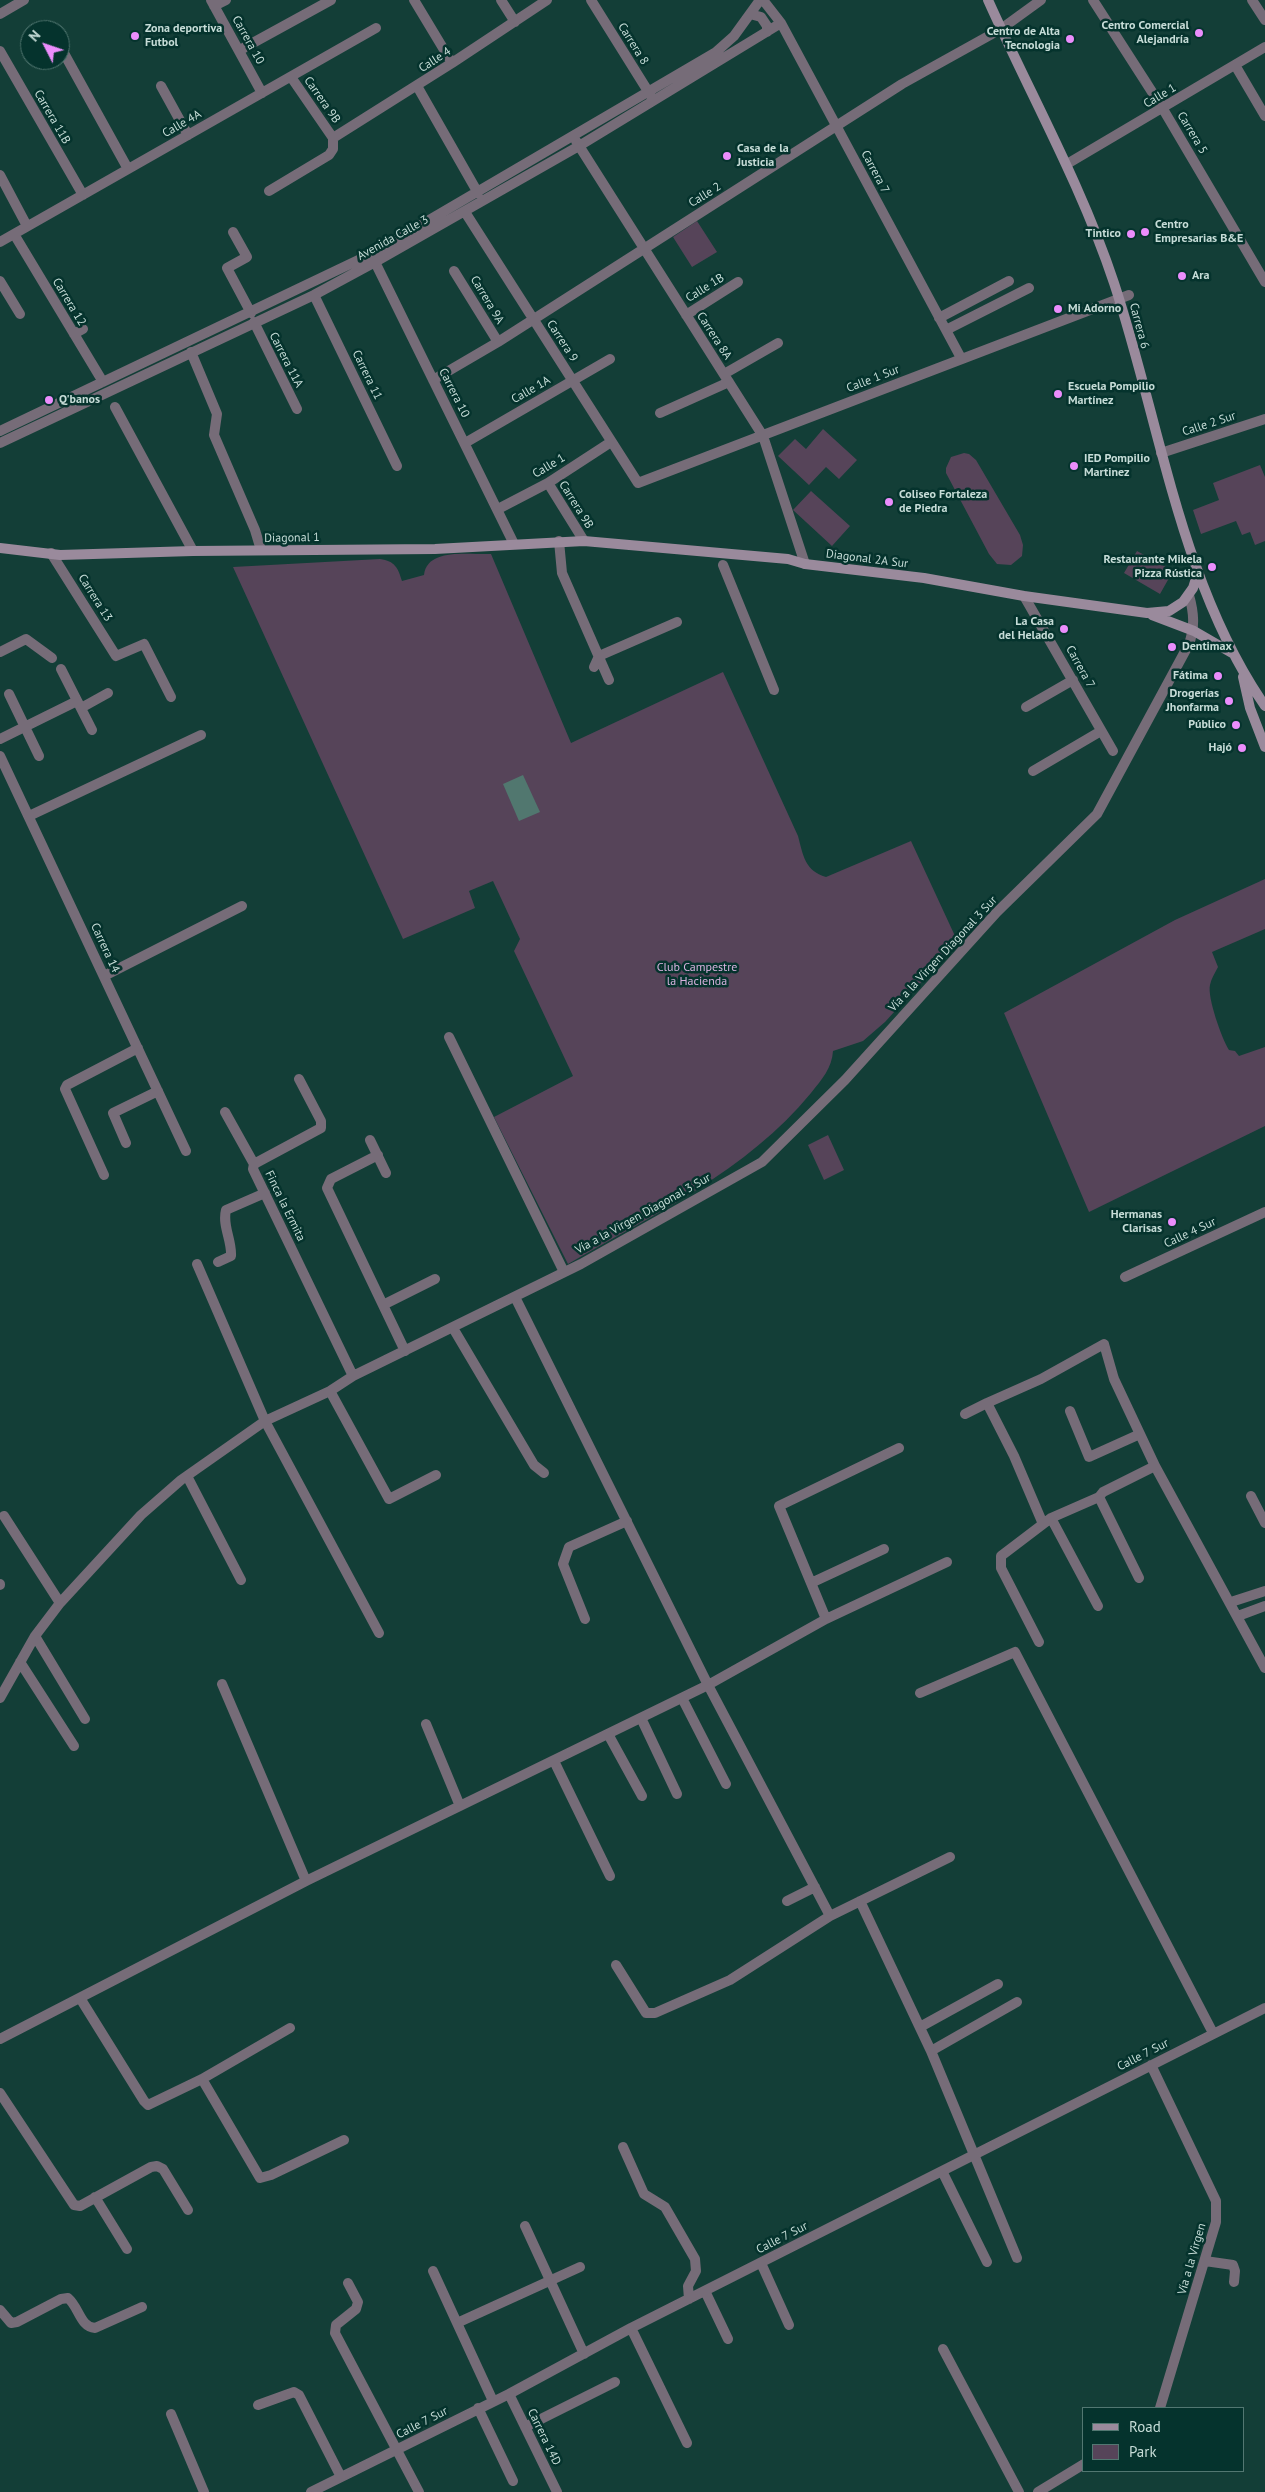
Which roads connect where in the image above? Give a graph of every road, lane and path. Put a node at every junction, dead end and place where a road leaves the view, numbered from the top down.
1 (226, 0) edge
2 (331, 0) edge
3 (414, 0) edge
4 (501, 0) edge
5 (547, 0) edge
6 (591, 0) edge
7 (762, 0) edge
8 (988, 0) edge
9 (1041, 0) edge
10 (1093, 0) edge
11 (1252, 0) edge
12 (21, 1) edge
13 (212, 3) edge
14 (0, 14) edge
15 (750, 14) junction
16 (1265, 20) edge
17 (515, 22) junction
18 (781, 24) junction
19 (376, 28) dead end
20 (1001, 29) junction
21 (767, 32) junction
22 (1265, 47) edge
23 (240, 50) junction
24 (0, 52) edge
25 (452, 63) junction
26 (70, 64) edge
27 (1235, 65) junction
28 (291, 77) junction
29 (161, 86) dead end
30 (417, 86) junction
31 (648, 92) junction
32 (262, 93) junction
33 (654, 101) junction
34 (1163, 109) junction
35 (1265, 116) edge
36 (836, 127) junction
37 (188, 135) junction
38 (572, 136) junction
39 (334, 138) junction
40 (579, 146) junction
41 (1067, 164) junction
42 (128, 169) junction
43 (0, 175) edge
44 (269, 191) dead end
45 (478, 193) junction
46 (83, 195) junction
47 (465, 212) junction
48 (27, 226) junction
49 (233, 232) dead end
50 (14, 234) junction
51 (0, 242) edge
52 (643, 248) junction
53 (373, 258) junction
54 (1261, 264) edge
55 (454, 271) dead end
56 (0, 281) edge
57 (1008, 281) dead end
58 (738, 282) dead end
59 (1265, 282) edge
60 (1029, 288) dead end
61 (314, 295) junction
62 (1129, 295) dead end
63 (1119, 299) junction
64 (20, 314) dead end
65 (686, 315) junction
66 (252, 317) junction
67 (939, 318) junction
68 (533, 319) junction
69 (946, 330) junction
70 (498, 342) junction
71 (778, 343) dead end
72 (191, 352) junction
73 (961, 358) junction
74 (610, 360) dead end
75 (726, 378) junction
76 (433, 380) junction
77 (573, 381) junction
78 (103, 382) junction
79 (116, 406) dead end
80 (297, 409) dead end
81 (660, 413) dead end
82 (1265, 419) edge
83 (0, 431) edge
84 (763, 436) junction
85 (611, 442) junction
86 (0, 443) edge
87 (465, 443) junction
88 (1161, 453) junction
89 (397, 466) dead end
90 (548, 483) junction
91 (638, 483) joint
92 (498, 509) junction
93 (559, 541) junction
94 (584, 541) junction
95 (514, 544) junction
96 (0, 548) edge
97 (262, 550) junction
98 (193, 551) junction
99 (52, 554) junction
100 (805, 564) junction
101 (723, 565) dead end
102 (1198, 572) junction
103 (1189, 595) junction
104 (1024, 596) junction
105 (1147, 613) junction
106 (677, 622) dead end
107 (1194, 631) junction
108 (0, 652) edge
109 (1232, 653) junction
110 (599, 656) junction
111 (52, 658) dead end
112 (594, 667) dead end
113 (61, 669) dead end
114 (1242, 669) junction
115 (609, 680) dead end
116 (1073, 680) junction
117 (774, 690) dead end
118 (108, 693) dead end
119 (9, 694) dead end
120 (171, 697) dead end
121 (79, 705) junction
122 (1265, 706) edge
123 (1026, 707) dead end
124 (24, 726) junction
125 (92, 730) dead end
126 (1101, 731) junction
127 (201, 735) dead end
128 (0, 739) edge
129 (1265, 747) edge
130 (1113, 751) dead end
131 (0, 756) edge
132 (39, 756) dead end
133 (1033, 772) dead end
134 (29, 816) junction
135 (242, 906) dead end
136 (104, 976) junction
137 (449, 1037) dead end
138 (138, 1048) junction
139 (299, 1079) dead end
140 (158, 1091) junction
141 (225, 1112) dead end
142 (370, 1140) dead end
143 (126, 1143) dead end
144 (186, 1151) dead end
145 (378, 1155) junction
146 (254, 1164) junction
147 (386, 1173) dead end
148 (104, 1175) dead end
149 (265, 1194) junction
150 (1265, 1212) edge
151 (218, 1262) dead end
152 (198, 1264) dead end
153 (564, 1272) junction
154 (1125, 1277) dead end
155 (435, 1279) dead end
156 (515, 1297) junction
157 (384, 1305) junction
158 (453, 1328) junction
159 (405, 1351) junction
160 (353, 1376) junction
161 (330, 1391) junction
162 (987, 1403) junction
163 (1070, 1411) dead end
164 (965, 1414) dead end
165 (265, 1421) junction
166 (1140, 1434) junction
167 (898, 1448) dead end
168 (1156, 1466) junction
169 (544, 1473) dead end
170 (436, 1475) dead end
171 (186, 1476) junction
172 (1251, 1496) dead end
173 (1099, 1497) junction
174 (4, 1516) dead end
175 (627, 1521) junction
176 (1047, 1521) junction
177 (1265, 1523) edge
178 (884, 1549) dead end
179 (947, 1562) dead end
180 (1139, 1578) dead end
181 (241, 1580) dead end
182 (811, 1583) junction
183 (1265, 1591) edge
184 (1247, 1597) junction
185 (1231, 1602) junction
186 (60, 1603) junction
187 (1098, 1606) dead end
188 (1265, 1606) edge
189 (1253, 1611) junction
190 (1238, 1616) junction
191 (826, 1618) junction
192 (585, 1619) dead end
193 (379, 1633) dead end
194 (35, 1636) junction
195 (1038, 1642) dead end
196 (20, 1662) junction
197 (1265, 1668) edge
198 (222, 1684) dead end
199 (708, 1685) junction
200 (920, 1693) dead end
201 (0, 1697) edge
202 (682, 1698) junction
203 (641, 1718) junction
204 (85, 1719) dead end
205 (426, 1724) dead end
206 (608, 1734) junction
207 (74, 1746) dead end
208 (554, 1761) junction
209 (726, 1784) dead end
210 (677, 1794) dead end
211 (642, 1796) dead end
212 (460, 1806) junction
213 (950, 1857) dead end
214 (610, 1876) dead end
215 (306, 1881) junction
216 (815, 1887) junction
217 (787, 1901) dead end
218 (860, 1901) junction
219 (830, 1916) junction
220 (616, 1965) dead end
221 (998, 1984) dead end
222 (80, 1998) junction
223 (1017, 2002) dead end
224 (1265, 2008) edge
225 (920, 2027) junction
226 (290, 2028) dead end
227 (1213, 2033) junction
228 (0, 2039) edge
229 (931, 2051) junction
230 (1151, 2065) junction
231 (202, 2079) junction
232 (0, 2092) edge
233 (344, 2140) dead end
234 (623, 2147) dead end
235 (976, 2155) junction
236 (942, 2172) junction
237 (95, 2197) junction
238 (188, 2210) dead end
239 (525, 2226) dead end
240 (127, 2249) dead end
241 (1017, 2258) dead end
242 (1204, 2261) junction
243 (988, 2262) dead end
244 (761, 2263) junction
245 (580, 2267) dead end
246 (433, 2271) dead end
247 (550, 2282) junction
248 (1234, 2282) dead end
249 (348, 2283) dead end
250 (705, 2291) junction
251 (689, 2299) junction
252 (142, 2307) dead end
253 (0, 2310) edge
254 (457, 2323) junction
255 (789, 2325) dead end
256 (631, 2328) junction
257 (728, 2339) dead end
258 (943, 2350) dead end
259 (584, 2354) junction
260 (615, 2382) dead end
261 (509, 2394) junction
262 (493, 2401) junction
263 (258, 2405) dead end
264 (1160, 2407) edge
265 (478, 2408) junction
266 (171, 2414) dead end
267 (525, 2427) junction
268 (687, 2443) dead end
269 (398, 2450) junction
270 (1082, 2465) edge
271 (341, 2477) junction
272 (513, 2481) dead end
273 (204, 2492) edge
274 (311, 2492) edge
275 (419, 2492) edge
276 (557, 2492) edge
277 (1019, 2492) edge
278 (1038, 2492) edge

1 - 13 street
2 - 23 street
3 - 25 street
4 - 17 street
5 - 17 street, Calle 4
6 - 31 street, Carrera 8
7 - 15 street, Avenida Calle 3
7 - 18 street, Carrera 7
8 - 20 main road, Carrera 6
9 - 20 street, Calle 2
10 - 34 street, Carrera 5
11 - 16 street
12 - 14 street
13 - 23 street, Carrera 10
15 - 21 street
15 - 31 street, Avenida Calle 3
17 - 25 street, Calle 4
18 - 21 street, Avenida Calle 3
18 - 36 street, Carrera 7
19 - 28 street, Calle 4A
20 - 36 street, Calle 2
20 - 41 main road, Carrera 6
21 - 33 street, Avenida Calle 3
22 - 27 street, Calle 1
23 - 32 street, Carrera 10
24 - 46 street, Carrera 11B
25 - 30 street, Calle 4
26 - 42 street
27 - 34 street, Calle 1
27 - 35 street
28 - 32 street, Calle 4A
28 - 39 street, Carrera 9B
29 - 37 street
30 - 39 street, Calle 4
30 - 45 street
31 - 33 street, Carrera 8
31 - 38 street, Avenida Calle 3
32 - 37 street, Calle 4A
33 - 40 street, Avenida Calle 3
34 - 41 street, Calle 1
34 - 54 street, Carrera 5
36 - 52 street, Calle 2
36 - 67 street, Carrera 7
37 - 42 street, Calle 4A
38 - 40 street, Carrera 8A
38 - 45 street, Avenida Calle 3
39 - 44 street
40 - 47 street, Avenida Calle 3
40 - 52 street, Carrera 8A
41 - 63 main road, Carrera 6
42 - 46 street, Calle 4A
43 - 48 street
45 - 53 street, Avenida Calle 3
46 - 48 street, Calle 4A
47 - 53 street, Avenida Calle 3
47 - 68 street, Carrera 9
48 - 50 street, Calle 4A
49 - 66 street, Carrera 11A
50 - 51 street, Calle 4A
50 - 78 street, Carrera 12
52 - 65 street, Carrera 8A
52 - 68 street, Calle 2
53 - 61 street, Avenida Calle 3
53 - 66 street, Avenida Calle 3
53 - 76 street, Carrera 10
54 - 59 street, Carrera 5
55 - 70 street, Carrera 9A
56 - 64 street
57 - 67 street
58 - 65 street, Calle 1B
60 - 69 street
61 - 66 street, Avenida Calle 3
61 - 89 street, Carrera 11
62 - 63 street, Calle 1 Sur
63 - 73 street, Calle 1 Sur
63 - 88 main road, Carrera 6
65 - 75 street, Carrera 8A
66 - 72 street, Avenida Calle 3
66 - 78 street, Avenida Calle 3
66 - 80 street, Carrera 11A
67 - 69 street, Carrera 7
68 - 70 street, Calle 2
68 - 77 street, Carrera 9
69 - 73 street, Carrera 7
70 - 76 street, Calle 2
71 - 75 street
72 - 86 street, Avenida Calle 3
72 - 97 street
73 - 84 street, Calle 1 Sur
74 - 77 street, Calle 1A
75 - 81 street
75 - 84 street, Carrera 8A
76 - 87 street, Carrera 10
77 - 85 street, Carrera 9
77 - 87 street, Calle 1A
78 - 83 street, Avenida Calle 3
79 - 98 street
82 - 88 street, Calle 2 Sur
84 - 91 street, Calle 1 Sur
84 - 100 street, Carrera 8A
85 - 90 street, Calle 1
85 - 91 street, Carrera 9
87 - 92 street, Carrera 10
88 - 102 main road, Carrera 6
90 - 92 street, Calle 1
90 - 94 street, Carrera 9B
92 - 95 street, Carrera 10
93 - 94 main road, Diagonal 1
93 - 95 main road, Diagonal 1
93 - 110 street
94 - 100 main road, Diagonal 2A Sur
95 - 97 main road, Diagonal 1
96 - 99 main road, Diagonal 1
97 - 98 main road, Diagonal 1
98 - 99 main road, Diagonal 1
99 - 120 street, Carrera 13
100 - 104 main road, Diagonal 2A Sur
101 - 117 street
102 - 103 main road
102 - 109 main road, Carrera 6
103 - 105 main road
103 - 107 street
104 - 105 main road, Diagonal 2A Sur
104 - 116 street, Carrera 7
105 - 107 main road
106 - 110 street
107 - 109 main road
107 - 153 street, Vía a la Virgen Diagonal 3 Sur
108 - 111 street
109 - 114 main road, Carrera 6
110 - 112 street
110 - 115 street
113 - 121 street
114 - 122 main road, Carrera 6
114 - 129 main road, Carrera 6
116 - 123 street
116 - 126 street, Carrera 7
118 - 121 street
119 - 124 street
121 - 124 street
121 - 125 street
124 - 128 street
124 - 132 street
126 - 130 street, Carrera 7
126 - 133 street
127 - 134 street
131 - 134 street, Carrera 14
134 - 136 street, Carrera 14
135 - 136 street
136 - 138 street, Carrera 14
137 - 153 street
138 - 140 street, Carrera 14
138 - 148 street
139 - 146 street, Finca la Ermita
140 - 143 street
140 - 144 street, Carrera 14
141 - 146 street
142 - 145 street
145 - 147 street
145 - 157 street
146 - 149 street, Finca la Ermita
149 - 151 street
149 - 160 street, Finca la Ermita
150 - 154 street, Calle 4 Sur
152 - 165 street
153 - 156 street, Vía a la Virgen Diagonal 3 Sur
155 - 157 street
156 - 158 street, Vía a la Virgen Diagonal 3 Sur
156 - 175 street
157 - 159 street
158 - 159 street, Vía a la Virgen Diagonal 3 Sur
158 - 169 street
159 - 160 street, Vía a la Virgen Diagonal 3 Sur
160 - 161 street, Vía a la Virgen Diagonal 3 Sur
161 - 165 street, Vía a la Virgen Diagonal 3 Sur
161 - 170 street
162 - 164 street
162 - 166 street
162 - 176 street
163 - 166 street
165 - 171 street, Vía a la Virgen Diagonal 3 Sur
165 - 193 street
166 - 168 street
167 - 182 street
168 - 173 street
168 - 185 street
171 - 181 street
171 - 186 street, Vía a la Virgen Diagonal 3 Sur
172 - 177 street
173 - 176 street
173 - 180 street
174 - 186 street
175 - 192 street
175 - 199 street
176 - 187 street
176 - 195 street
178 - 182 street
179 - 191 street
182 - 191 street
183 - 184 street
184 - 185 street
184 - 189 street
185 - 190 street
186 - 194 street, Vía a la Virgen Diagonal 3 Sur
188 - 189 street
189 - 190 street
190 - 197 street
191 - 199 street
194 - 196 street, Vía a la Virgen Diagonal 3 Sur
194 - 204 street
196 - 201 street, Vía a la Virgen Diagonal 3 Sur
196 - 207 street
198 - 215 street
199 - 202 street
199 - 216 street
200 - 227 street
202 - 203 street
202 - 209 street
203 - 206 street
203 - 210 street
205 - 212 street
206 - 208 street
206 - 211 street
208 - 212 street
208 - 214 street
212 - 215 street
213 - 218 street
215 - 222 street
216 - 217 street
216 - 219 street
218 - 219 street
218 - 225 street
219 - 220 street
221 - 225 street
222 - 228 street
222 - 231 street
223 - 229 street
224 - 227 street, Calle 7 Sur
225 - 229 street
226 - 231 street
227 - 230 street, Calle 7 Sur
229 - 235 street
230 - 235 street, Calle 7 Sur
230 - 242 street, Vía a la Virgen
231 - 233 street
232 - 237 street
234 - 251 street
235 - 236 street, Calle 7 Sur
235 - 241 street
236 - 243 street
236 - 244 street, Calle 7 Sur
237 - 238 street
237 - 240 street
239 - 247 street
242 - 248 street
242 - 264 street, Vía a la Virgen
244 - 250 street, Calle 7 Sur
244 - 255 street
245 - 247 street
246 - 254 street
247 - 254 street
247 - 259 street
249 - 269 street
250 - 251 street, Calle 7 Sur
250 - 257 street
251 - 256 street, Calle 7 Sur
252 - 253 street
254 - 262 street
256 - 259 street, Calle 7 Sur
256 - 268 street
258 - 277 street
259 - 261 street, Calle 7 Sur
260 - 267 street
261 - 262 street, Calle 7 Sur
261 - 267 street, Carrera 14D
262 - 265 street, Calle 7 Sur
263 - 271 street
265 - 269 street, Calle 7 Sur
265 - 272 street
266 - 273 street
267 - 276 street, Carrera 14D
269 - 271 street, Calle 7 Sur
269 - 275 street
270 - 278 street
271 - 274 street, Calle 7 Sur

